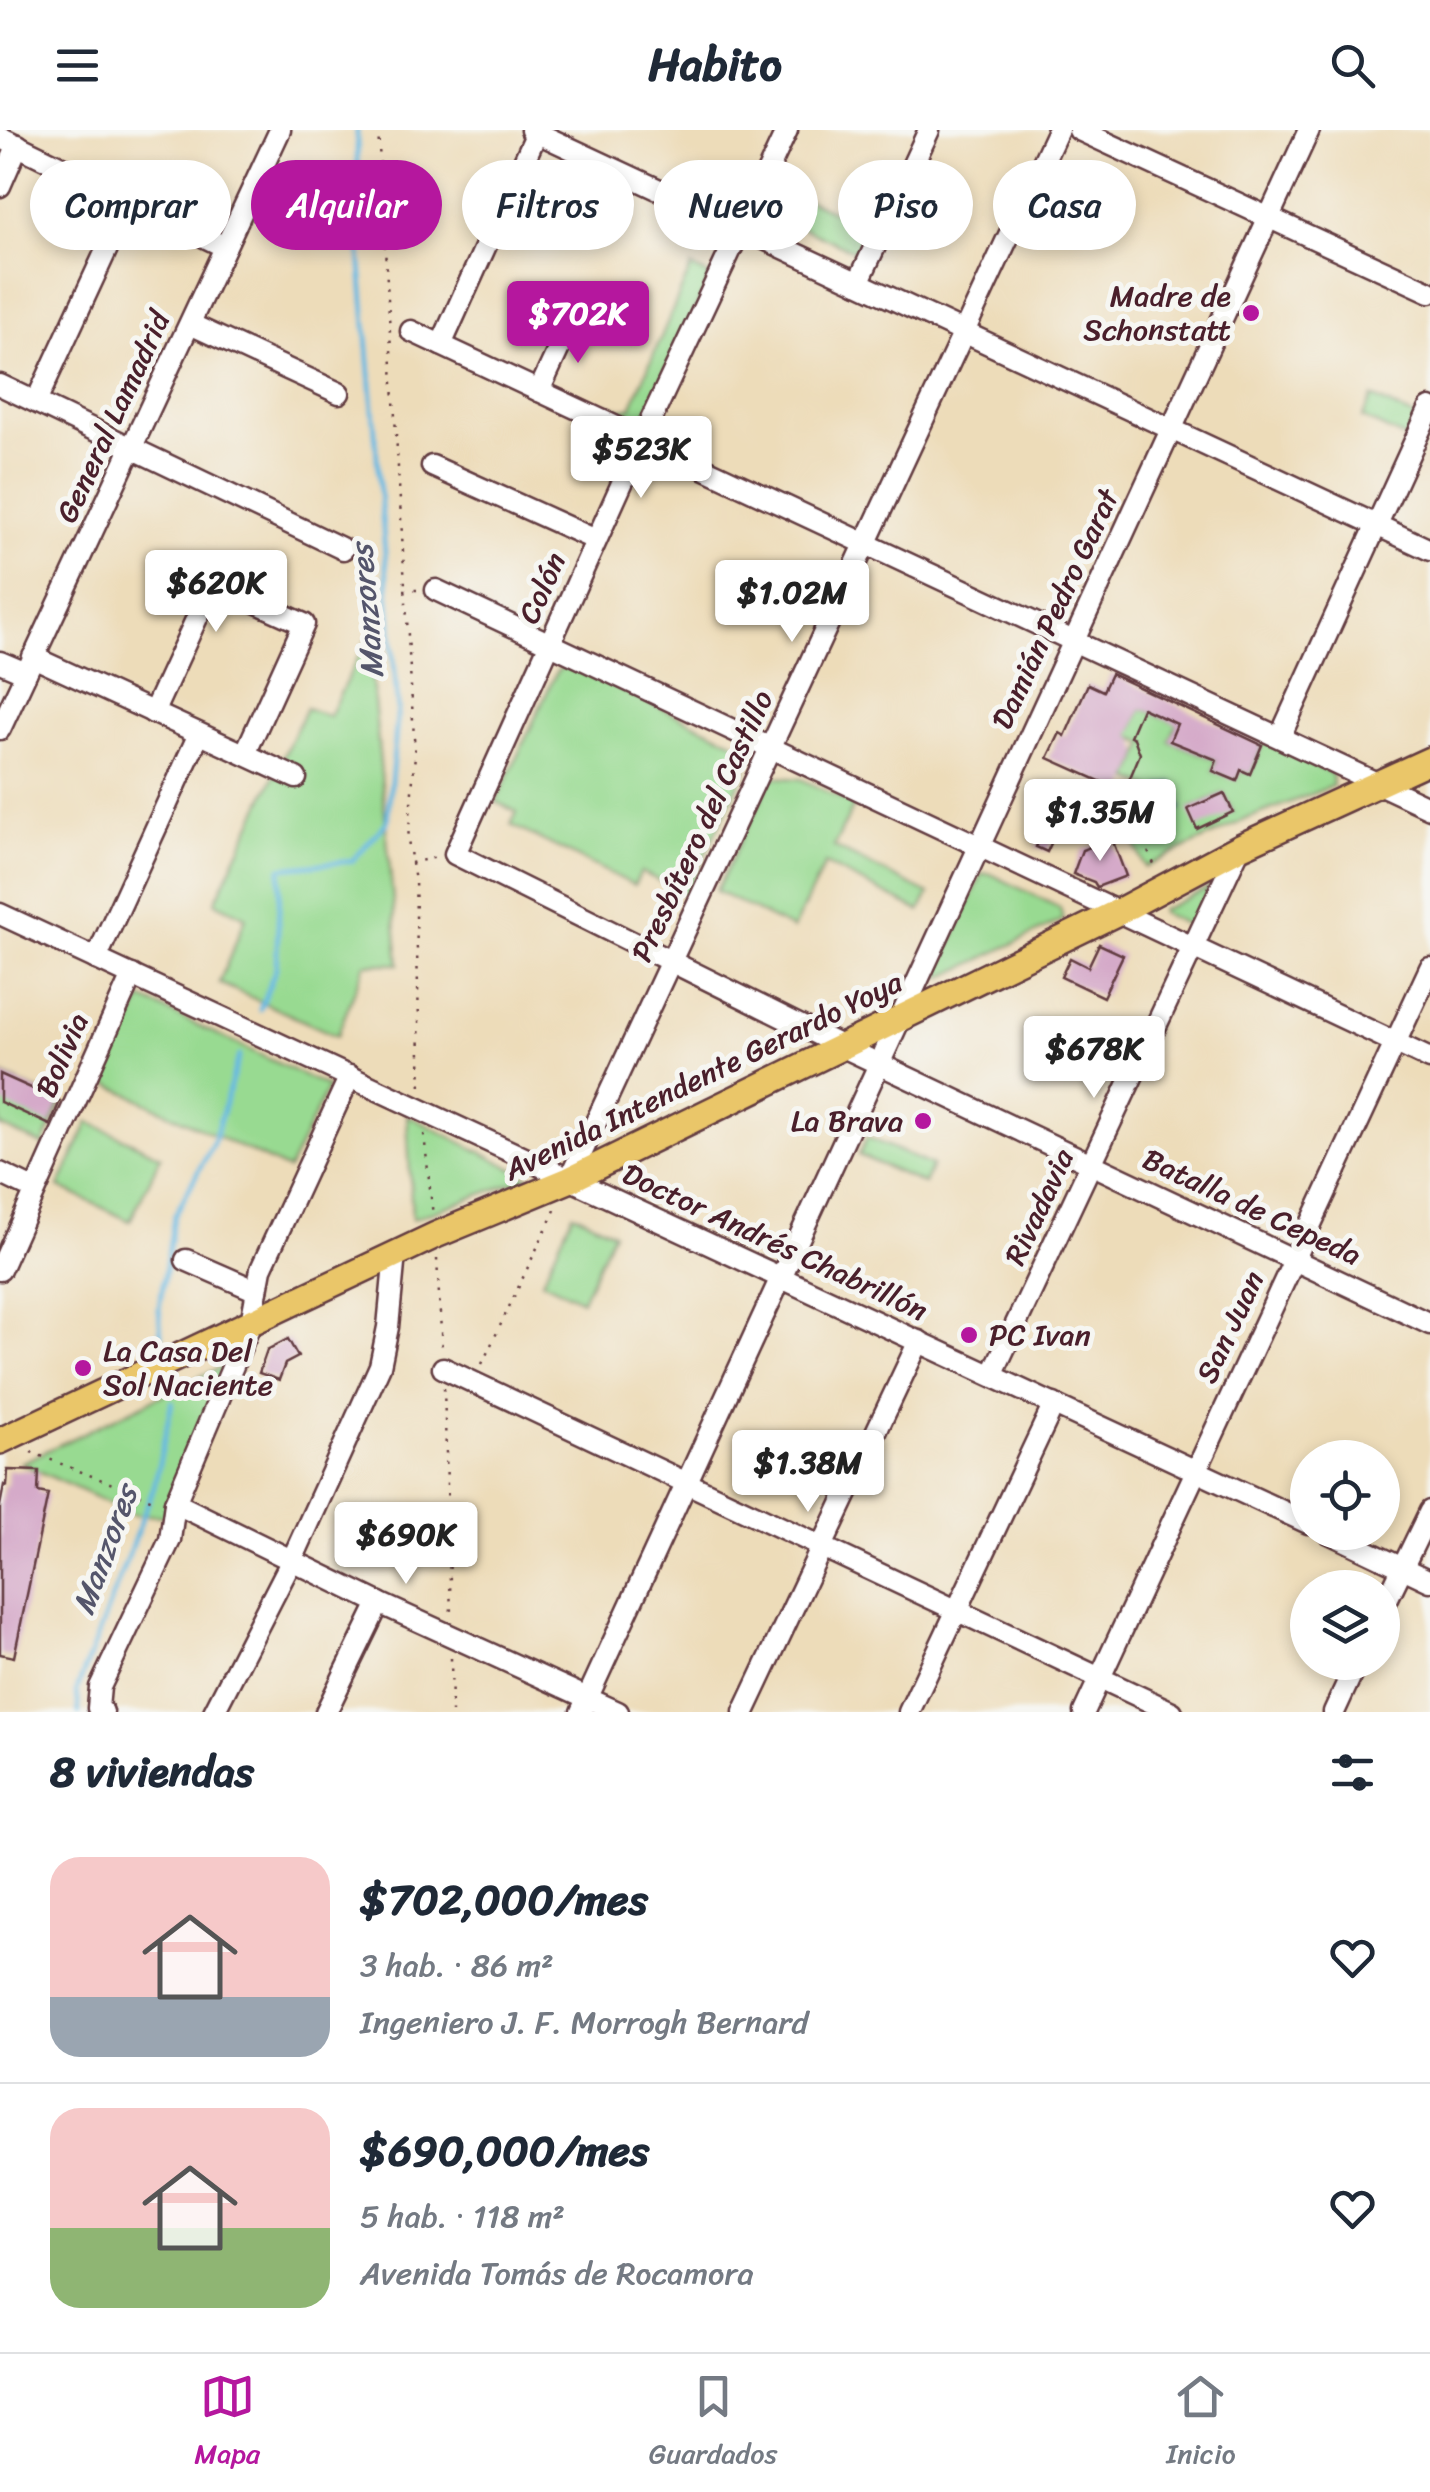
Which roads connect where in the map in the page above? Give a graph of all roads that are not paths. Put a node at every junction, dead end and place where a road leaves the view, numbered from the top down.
1 (280, 130) edge
2 (787, 130) edge
3 (929, 130) edge
4 (1058, 130) edge
5 (1079, 130) edge
6 (1309, 130) edge
7 (535, 131) edge
8 (9, 141) edge
9 (46, 160) edge
10 (773, 160) edge
11 (0, 186) edge
12 (654, 187) edge
13 (1269, 217) junction
14 (231, 235) edge
15 (107, 250) edge
16 (224, 250) edge
17 (732, 250) edge
18 (788, 250) edge
19 (858, 283) junction
20 (1430, 292) edge
21 (572, 320) dead end
22 (190, 324) junction
23 (411, 331) dead end
24 (964, 334) junction
25 (441, 345) junction
26 (0, 385) edge
27 (539, 391) junction
28 (339, 393) dead end
29 (36, 402) junction
30 (1430, 408) edge
31 (1171, 429) junction
32 (642, 439) junction
33 (131, 448) junction
34 (432, 466) dead end
35 (1376, 524) junction
36 (596, 540) junction
37 (866, 544) junction
38 (343, 549) dead end
39 (1430, 550) edge
40 (436, 590) dead end
41 (1074, 641) junction
42 (550, 644) junction
43 (0, 662) edge
44 (30, 666) junction
45 (153, 712) junction
46 (0, 729) edge
47 (199, 734) junction
48 (1280, 737) junction
49 (771, 748) junction
50 (245, 754) junction
51 (1430, 760) edge
52 (296, 778) dead end
53 (1378, 784) junction
54 (1430, 808) edge
55 (979, 846) junction
56 (1240, 847) junction
57 (455, 854) joint
58 (1118, 912) junction
59 (0, 914) edge
60 (1195, 948) junction
61 (96, 958) junction
62 (671, 962) junction
63 (1430, 968) edge
64 (132, 975) junction
65 (901, 1017) junction
66 (1395, 1042) junction
67 (841, 1046) junction
68 (1430, 1059) edge
69 (879, 1064) junction
70 (350, 1076) junction
71 (1092, 1164) junction
72 (0, 1174) edge
73 (569, 1180) junction
74 (34, 1190) junction
75 (395, 1254) junction
76 (186, 1260) dead end
77 (1294, 1260) junction
78 (0, 1270) edge
79 (781, 1277) junction
80 (256, 1291) junction
81 (251, 1322) junction
82 (1430, 1324) edge
83 (920, 1341) junction
84 (443, 1368) road end
85 (992, 1375) junction
86 (1054, 1404) junction
87 (4, 1435) edge
88 (1197, 1470) junction
89 (686, 1483) junction
90 (166, 1502) junction
91 (1430, 1511) edge
92 (1290, 1514) edge
93 (821, 1547) junction
94 (1363, 1550) edge
95 (292, 1560) junction
96 (1402, 1569) junction
97 (1400, 1573) edge
98 (1430, 1581) edge
99 (378, 1602) junction
100 (956, 1611) junction
101 (1100, 1677) junction
102 (1349, 1680) edge
103 (584, 1705) edge
104 (101, 1710) edge
105 (214, 1712) edge
106 (326, 1712) edge
107 (618, 1712) edge
108 (744, 1712) edge
109 (909, 1712) edge
110 (1084, 1712) edge
111 (1172, 1712) edge
112 (1334, 1712) edge

1 - 14 street, General Lamadrid
2 - 10 street, Colón
3 - 19 street
4 - 24 street, Presbítero del Castillo
5 - 13 street
6 - 13 street, Damián Pedro Garat
7 - 12 street
7 - 25 street
8 - 9 street
8 - 11 street
13 - 20 street
13 - 31 street, Damián Pedro Garat
15 - 29 street
16 - 22 street, General Lamadrid
17 - 32 street, Colón
18 - 19 street
19 - 24 street
21 - 27 street
22 - 28 street
22 - 33 street, General Lamadrid
23 - 25 street
24 - 31 street
24 - 37 street, Presbítero del Castillo
25 - 27 street
26 - 29 street
27 - 32 street
29 - 33 street
30 - 35 street
31 - 35 street
31 - 41 street, Damián Pedro Garat
32 - 36 street, Colón
32 - 37 street
33 - 38 street
33 - 44 street, General Lamadrid
34 - 36 street
35 - 39 street
35 - 48 street
36 - 42 street, Colón
37 - 41 street
37 - 49 street, Presbítero del Castillo
40 - 42 street
41 - 48 street
41 - 55 street, Damián Pedro Garat
42 - 49 street
42 - 57 street, Colón
43 - 44 street
44 - 45 street
44 - 46 street, General Lamadrid
45 - 47 street
45 - 50 street
47 - 50 street
47 - 61 street
48 - 53 street
49 - 55 street
49 - 62 street, Presbítero del Castillo
50 - 52 street
51 - 53 main road, Avenida Intendente Gerardo Yoya
53 - 54 street
53 - 56 main road, Avenida Intendente Gerardo Yoya
55 - 58 street
55 - 65 street, Damián Pedro Garat
56 - 58 main road, Avenida Intendente Gerardo Yoya
56 - 60 street, Rivadavia
57 - 62 street, Batalla de Cepeda
58 - 60 street
58 - 65 main road, Avenida Intendente Gerardo Yoya
59 - 61 street, Doctor Andrés Chabrillón
60 - 66 street
60 - 71 street, Rivadavia
61 - 64 street, Doctor Andrés Chabrillón
62 - 67 street, Batalla de Cepeda
62 - 73 street, Presbítero del Castillo
63 - 66 street, San Juan
64 - 70 street, Doctor Andrés Chabrillón
64 - 74 street, Bolivia
65 - 67 main road, Avenida Intendente Gerardo Yoya
65 - 69 street, Damián Pedro Garat
66 - 68 street
66 - 77 street, San Juan
67 - 69 street, Batalla de Cepeda
67 - 73 main road, Avenida Intendente Gerardo Yoya
69 - 71 street, Batalla de Cepeda
69 - 79 street, Damián Pedro Garat
70 - 73 street, Doctor Andrés Chabrillón
70 - 80 street
71 - 77 street, Batalla de Cepeda
71 - 85 street, Rivadavia
72 - 74 street
73 - 75 main road, Avenida Intendente Gerardo Yoya
73 - 79 street, Doctor Andrés Chabrillón
74 - 78 street, Bolivia
75 - 81 main road, Avenida Intendente Gerardo Yoya
75 - 95 street
76 - 80 street
77 - 82 street, Batalla de Cepeda
77 - 88 street, San Juan
79 - 83 street, Doctor Andrés Chabrillón
79 - 89 street, Damián Pedro Garat
80 - 81 street
81 - 87 main road, Avenida Intendente Gerardo Yoya
81 - 90 street
83 - 85 street, Doctor Andrés Chabrillón
83 - 93 street
84 - 89 street
85 - 86 street, Doctor Andrés Chabrillón
86 - 88 street, Doctor Andrés Chabrillón
86 - 100 street
88 - 92 street, Doctor Andrés Chabrillón
88 - 101 street, San Juan
89 - 93 street
89 - 103 street, Damián Pedro Garat
90 - 95 street
90 - 104 street
91 - 96 street
93 - 100 street
93 - 108 street
94 - 96 street
95 - 99 street
95 - 105 street
96 - 97 street
96 - 98 street
99 - 103 street
99 - 106 street
100 - 101 street
100 - 109 street
101 - 110 street, San Juan
101 - 111 street
102 - 112 street
103 - 107 street

